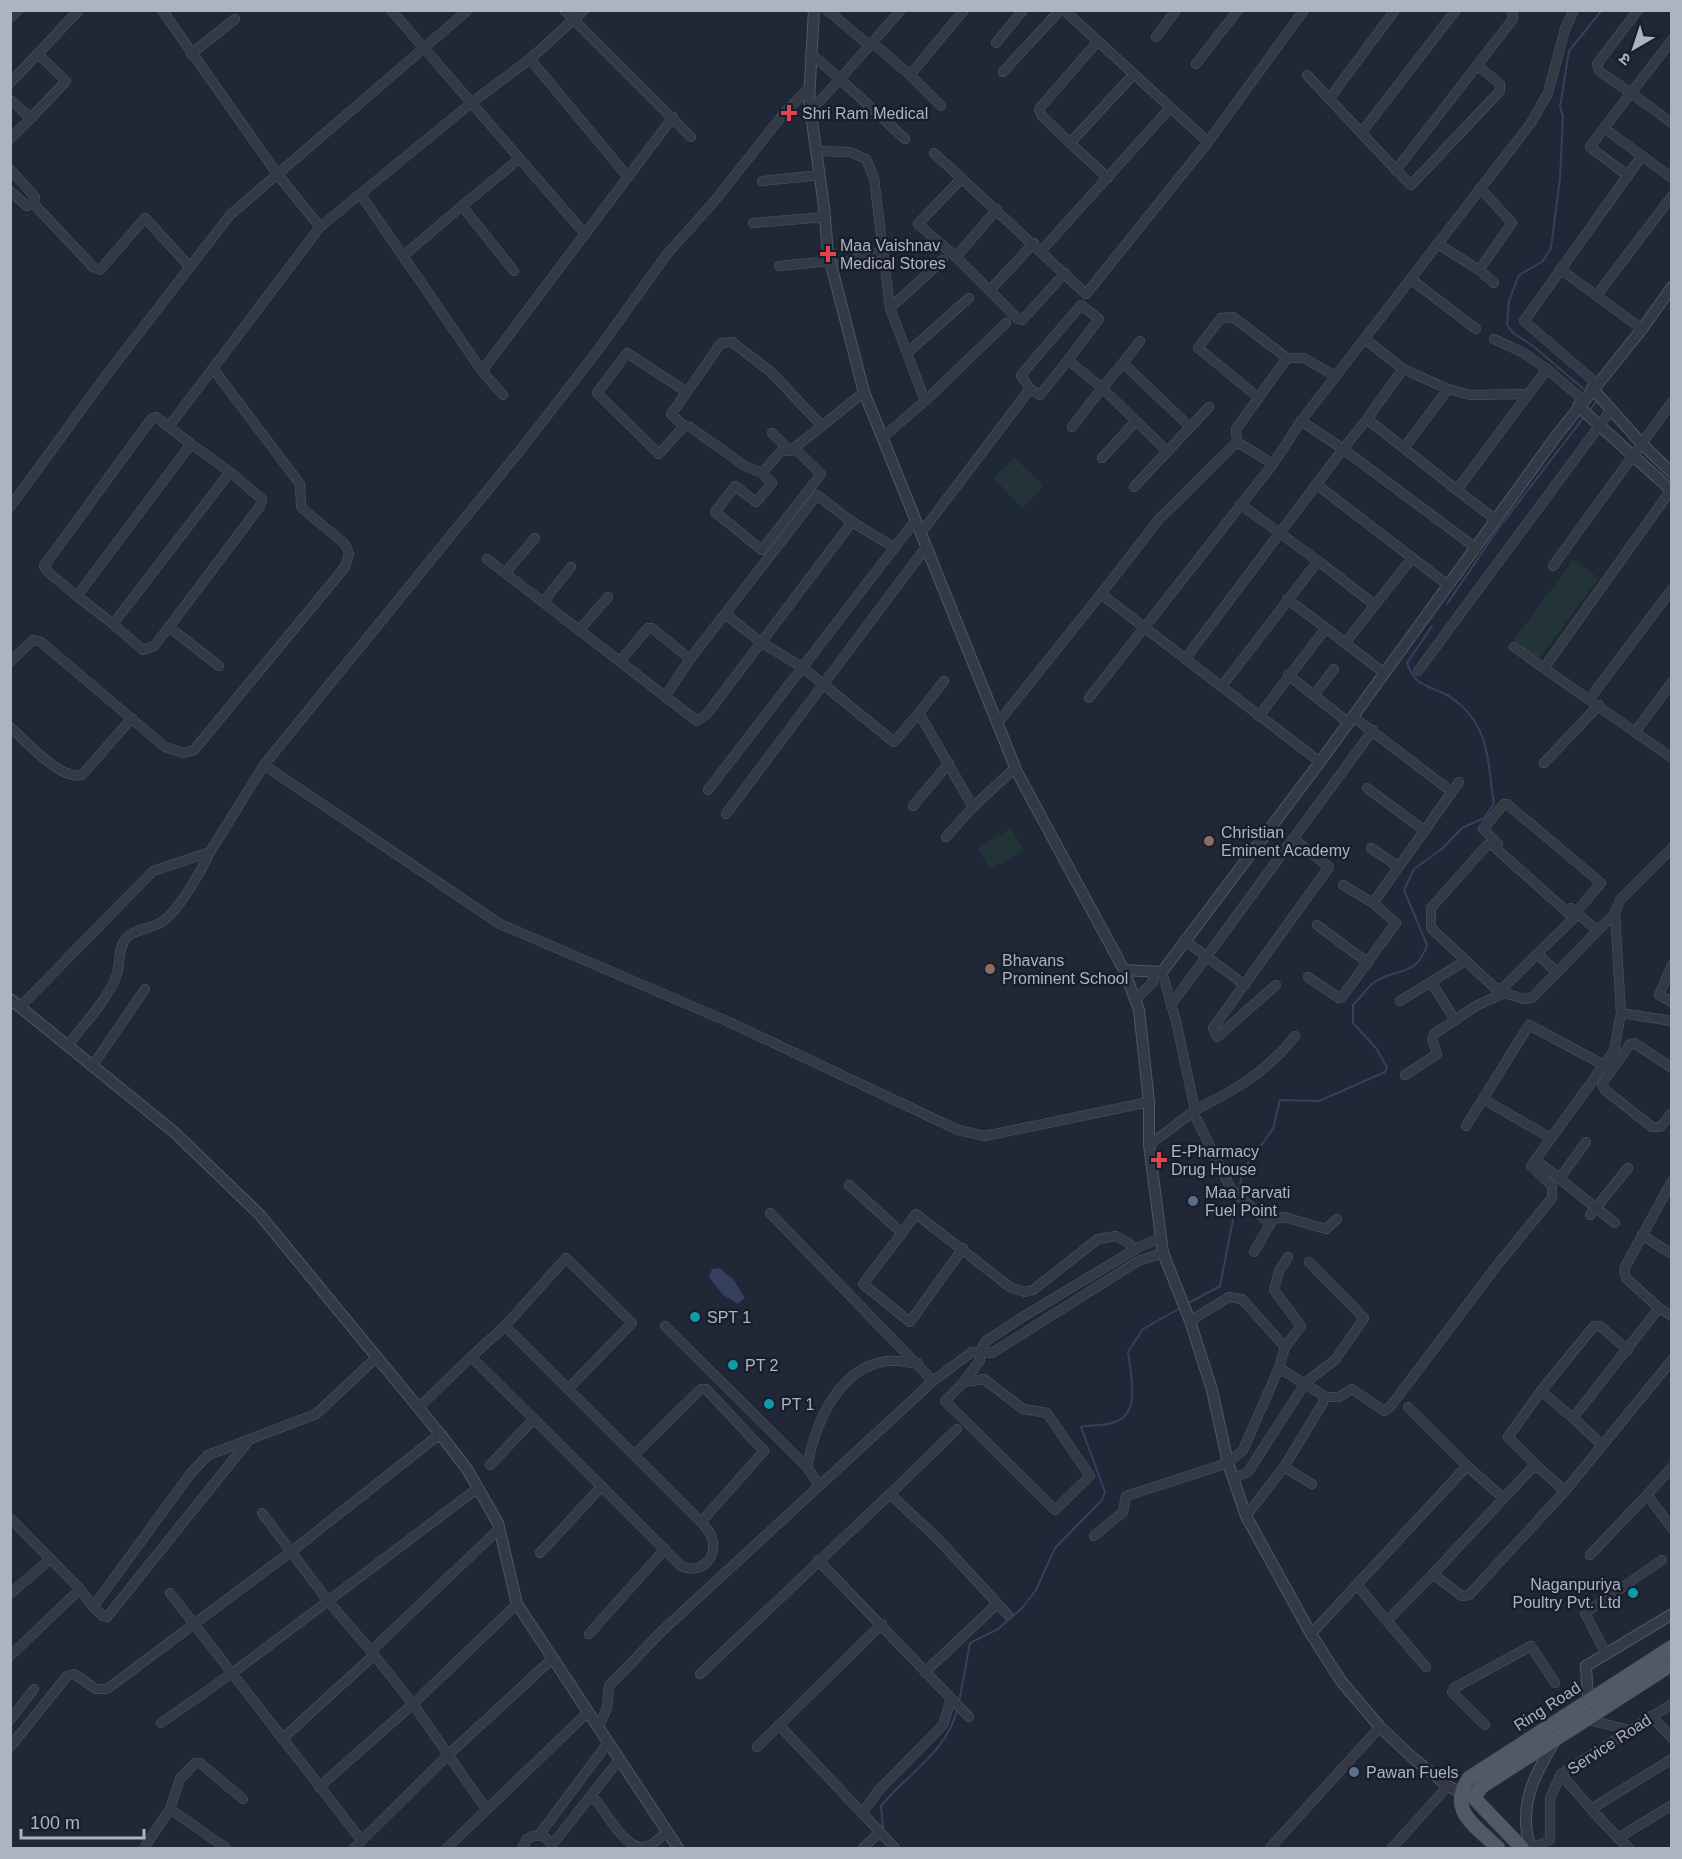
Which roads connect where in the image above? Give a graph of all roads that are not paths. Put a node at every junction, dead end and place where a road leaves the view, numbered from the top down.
1 (18, 10) edge
2 (79, 10) edge
3 (162, 10) edge
4 (391, 10) edge
5 (468, 10) edge
6 (564, 10) edge
7 (584, 10) edge
8 (813, 10) edge
9 (827, 10) edge
10 (901, 10) edge
11 (964, 10) edge
12 (1023, 10) edge
13 (1062, 10) edge
14 (1176, 10) edge
15 (1238, 10) edge
16 (1304, 10) edge
17 (1395, 10) edge
18 (1456, 10) edge
19 (1512, 10) edge
20 (1574, 10) edge
21 (1638, 10) edge
22 (10, 18) edge
23 (235, 19) dead end
24 (572, 20) junction
25 (1156, 37) dead end
26 (1671, 40) edge
27 (1098, 41) junction
28 (996, 43) dead end
29 (872, 44) junction
30 (422, 48) junction
31 (810, 53) junction
32 (38, 54) junction
33 (191, 54) junction
34 (530, 58) junction
35 (1196, 64) dead end
36 (1477, 65) junction
37 (1003, 72) dead end
38 (910, 75) junction
39 (1133, 75) junction
40 (1307, 75) dead end
41 (840, 79) junction
42 (10, 83) edge
43 (809, 88) junction
44 (1631, 93) junction
45 (1329, 99) junction
46 (10, 100) edge
47 (470, 104) junction
48 (941, 106) dead end
49 (810, 108) junction
50 (1170, 108) junction
51 (673, 117) junction
52 (31, 118) junction
53 (1670, 119) edge
54 (1604, 128) junction
55 (1361, 133) junction
56 (691, 137) dead end
57 (10, 139) edge
58 (905, 139) dead end
59 (1070, 142) junction
60 (1208, 142) junction
61 (816, 151) junction
62 (934, 153) dead end
63 (1641, 157) junction
64 (519, 159) junction
65 (10, 170) edge
66 (1396, 170) junction
67 (278, 175) junction
68 (820, 175) junction
69 (1628, 176) junction
70 (628, 177) junction
71 (962, 178) junction
72 (1108, 178) junction
73 (1671, 178) edge
74 (762, 181) dead end
75 (1480, 188) junction
76 (10, 191) edge
77 (361, 195) junction
78 (1671, 196) edge
79 (33, 203) junction
80 (462, 206) junction
81 (997, 209) junction
82 (825, 217) junction
83 (753, 223) dead end
84 (320, 227) junction
85 (585, 234) junction
86 (1034, 243) junction
87 (1438, 244) junction
88 (1042, 250) junction
89 (882, 252) junction
90 (403, 256) junction
91 (956, 257) junction
92 (943, 260) dead end
93 (835, 262) junction
94 (779, 266) dead end
95 (190, 267) junction
96 (1560, 269) junction
97 (1479, 270) junction
98 (514, 272) dead end
99 (1065, 273) junction
100 (1412, 280) junction
101 (1494, 283) dead end
102 (1671, 287) edge
103 (990, 290) junction
104 (1597, 295) junction
105 (969, 298) dead end
106 (890, 308) junction
107 (1006, 322) dead end
108 (1476, 329) dead end
109 (1642, 329) junction
110 (1365, 339) junction
111 (1494, 339) dead end
112 (1140, 341) dead end
113 (907, 353) junction
114 (1287, 358) junction
115 (1068, 360) junction
116 (1123, 363) junction
117 (1403, 369) junction
118 (1547, 369) junction
119 (214, 370) junction
120 (482, 371) junction
121 (1335, 376) junction
122 (1102, 388) junction
123 (1030, 389) junction
124 (1448, 389) junction
125 (687, 392) junction
126 (864, 392) junction
127 (1528, 393) junction
128 (503, 395) dead end
129 (1259, 398) junction
130 (925, 401) junction
131 (1589, 402) junction
132 (1671, 402) edge
133 (1209, 407) dead end
134 (1611, 410) junction
135 (1366, 419) junction
136 (1136, 421) junction
137 (1301, 421) junction
138 (170, 425) junction
139 (684, 426) junction
140 (822, 426) junction
141 (1072, 427) dead end
142 (1190, 427) junction
143 (772, 433) dead end
144 (882, 438) junction
145 (1236, 442) junction
146 (1641, 443) junction
147 (191, 444) junction
148 (1404, 448) junction
149 (1343, 449) junction
150 (792, 450) junction
151 (1167, 451) junction
152 (1633, 456) junction
153 (1102, 458) dead end
154 (1272, 464) junction
155 (230, 472) junction
156 (762, 473) junction
157 (1671, 473) edge
158 (1316, 484) junction
159 (1134, 487) dead end
160 (1457, 490) junction
161 (1671, 491) edge
162 (1240, 504) junction
163 (10, 507) edge
164 (1496, 520) junction
165 (915, 521) junction
166 (852, 522) junction
167 (921, 533) junction
168 (1281, 533) junction
169 (536, 538) dead end
170 (927, 546) junction
171 (895, 548) junction
172 (1476, 548) junction
173 (1412, 558) junction
174 (487, 559) dead end
175 (1318, 561) junction
176 (1553, 566) dead end
177 (572, 567) dead end
178 (505, 573) junction
179 (1449, 586) junction
180 (1671, 589) edge
181 (1101, 594) junction
182 (77, 596) junction
183 (608, 597) dead end
184 (1287, 599) junction
185 (543, 602) junction
186 (1375, 605) junction
187 (725, 614) junction
188 (113, 624) junction
189 (169, 627) junction
190 (1326, 628) junction
191 (579, 629) junction
192 (1145, 629) junction
193 (762, 643) junction
194 (1345, 643) junction
195 (1514, 647) dead end
196 (690, 659) junction
197 (1185, 659) junction
198 (621, 660) junction
199 (10, 662) edge
200 (219, 666) dead end
201 (802, 668) junction
202 (1544, 668) junction
203 (1334, 669) dead end
204 (1418, 671) dead end
205 (1384, 673) junction
206 (1288, 675) junction
207 (944, 681) dead end
208 (1671, 682) edge
209 (824, 685) junction
210 (1222, 686) junction
211 (1314, 695) junction
212 (665, 697) junction
213 (1089, 698) dead end
214 (1590, 698) junction
215 (1599, 705) junction
216 (919, 713) junction
217 (1259, 716) junction
218 (132, 718) junction
219 (1351, 719) junction
220 (997, 724) junction
221 (10, 727) edge
222 (1373, 730) junction
223 (1635, 732) junction
224 (1671, 758) edge
225 (1320, 762) junction
226 (949, 763) junction
227 (1544, 763) dead end
228 (264, 765) junction
229 (1015, 768) junction
230 (1459, 782) dead end
231 (1367, 788) dead end
232 (708, 790) dead end
233 (1452, 792) junction
234 (913, 806) dead end
235 (973, 807) junction
236 (726, 814) dead end
237 (1425, 831) junction
238 (946, 837) dead end
239 (1295, 840) junction
240 (1371, 848) dead end
241 (1671, 848) edge
242 (210, 852) junction
243 (1399, 867) junction
244 (1343, 885) dead end
245 (1372, 903) junction
246 (1575, 912) junction
247 (1615, 914) junction
248 (1317, 925) dead end
249 (1597, 930) junction
250 (1184, 940) junction
251 (1537, 954) junction
252 (1208, 957) junction
253 (1368, 963) junction
254 (1460, 964) dead end
255 (1671, 965) edge
256 (1124, 970) junction
257 (1157, 972) junction
258 (1557, 972) junction
259 (1308, 977) dead end
260 (1431, 982) junction
261 (1245, 985) junction
262 (1276, 985) dead end
263 (145, 989) dead end
264 (10, 999) edge
265 (1135, 1000) junction
266 (1400, 1001) dead end
267 (1671, 1002) edge
268 (1172, 1005) junction
269 (20, 1006) junction
270 (1621, 1013) junction
271 (1455, 1020) junction
272 (1671, 1021) edge
273 (1295, 1036) dead end
274 (68, 1045) junction
275 (1617, 1054) junction
276 (93, 1065) junction
277 (1604, 1065) junction
278 (1671, 1068) edge
279 (1405, 1075) dead end
280 (1483, 1099) junction
281 (1149, 1102) junction
282 (1194, 1111) junction
283 (1671, 1113) edge
284 (1467, 1126) dead end
285 (1551, 1138) junction
286 (1586, 1142) dead end
287 (1149, 1145) junction
288 (1536, 1160) junction
289 (1628, 1168) dead end
290 (1560, 1178) junction
291 (1671, 1181) edge
292 (849, 1185) dead end
293 (1593, 1212) junction
294 (770, 1213) dead end
295 (1337, 1219) dead end
296 (1269, 1223) junction
297 (1614, 1223) dead end
298 (902, 1233) junction
299 (1642, 1235) junction
300 (1160, 1238) junction
301 (963, 1248) junction
302 (1134, 1250) junction
303 (1254, 1252) dead end
304 (1163, 1253) junction
305 (1671, 1254) edge
306 (1288, 1257) dead end
307 (1309, 1262) dead end
308 (1025, 1292) junction
309 (1659, 1308) junction
310 (1036, 1309) junction
311 (1671, 1316) edge
312 (1190, 1319) junction
313 (505, 1326) junction
314 (666, 1326) dead end
315 (1285, 1347) junction
316 (1628, 1350) junction
317 (980, 1352) junction
318 (471, 1357) junction
319 (376, 1358) junction
320 (1671, 1360) edge
321 (918, 1363) junction
322 (1279, 1368) junction
323 (933, 1381) junction
324 (964, 1382) junction
325 (1305, 1382) junction
326 (568, 1389) junction
327 (1541, 1391) junction
328 (1324, 1397) junction
329 (1408, 1407) dead end
330 (418, 1408) junction
331 (1573, 1418) junction
332 (534, 1419) junction
333 (957, 1429) dead end
334 (440, 1434) junction
335 (251, 1438) junction
336 (1602, 1445) junction
337 (634, 1455) junction
338 (1228, 1463) junction
339 (490, 1465) dead end
340 (1467, 1466) junction
341 (807, 1467) junction
342 (1284, 1467) junction
343 (1538, 1467) junction
344 (1671, 1467) edge
345 (1234, 1478) junction
346 (818, 1484) junction
347 (1312, 1484) dead end
348 (602, 1486) junction
349 (478, 1488) junction
350 (1565, 1491) junction
351 (890, 1494) junction
352 (1647, 1495) junction
353 (1503, 1498) junction
354 (262, 1514) dead end
355 (1246, 1516) junction
356 (701, 1522) junction
357 (12, 1524) edge
358 (1671, 1528) edge
359 (499, 1529) junction
360 (1094, 1536) dead end
361 (665, 1550) junction
362 (292, 1551) junction
363 (540, 1552) dead end
364 (1590, 1555) dead end
365 (49, 1560) junction
366 (818, 1560) junction
367 (1662, 1560) dead end
368 (706, 1565) junction
369 (1433, 1574) junction
370 (718, 1578) junction
371 (1356, 1585) junction
372 (80, 1589) junction
373 (170, 1593) dead end
374 (10, 1594) edge
375 (328, 1601) junction
376 (517, 1604) junction
377 (998, 1604) junction
378 (93, 1607) junction
379 (1671, 1614) edge
380 (1008, 1615) dead end
381 (1388, 1621) junction
382 (882, 1624) junction
383 (193, 1625) junction
384 (589, 1634) dead end
385 (1311, 1634) junction
386 (1671, 1647) edge
387 (373, 1653) junction
388 (1606, 1654) junction
389 (10, 1656) edge
390 (552, 1659) junction
391 (1671, 1664) edge
392 (1426, 1667) dead end
393 (925, 1672) junction
394 (231, 1674) junction
395 (700, 1674) dead end
396 (1555, 1683) dead end
397 (34, 1689) dead end
398 (1588, 1699) junction
399 (956, 1703) junction
400 (413, 1704) junction
401 (1671, 1704) edge
402 (587, 1713) junction
403 (1651, 1716) junction
404 (969, 1717) dead end
405 (1585, 1719) junction
406 (10, 1720) edge
407 (161, 1723) dead end
408 (779, 1725) junction
409 (1485, 1725) dead end
410 (1380, 1727) junction
411 (598, 1729) junction
412 (1629, 1730) junction
413 (1558, 1736) junction
414 (1671, 1738) edge
415 (282, 1739) junction
416 (607, 1744) junction
417 (10, 1747) edge
418 (757, 1747) dead end
419 (448, 1755) junction
420 (1671, 1759) edge
421 (619, 1760) junction
422 (1561, 1774) junction
423 (319, 1787) junction
424 (1454, 1789) junction
425 (591, 1796) junction
426 (1474, 1798) junction
427 (243, 1799) dead end
428 (1671, 1805) edge
429 (170, 1809) junction
430 (486, 1809) junction
431 (1591, 1809) junction
432 (862, 1813) junction
433 (667, 1832) junction
434 (880, 1832) junction
435 (539, 1835) junction
436 (1618, 1838) junction
437 (215, 1839) junction
438 (362, 1841) junction
439 (552, 1847) edge
440 (144, 1848) edge
441 (208, 1848) edge
442 (226, 1848) edge
443 (354, 1848) edge
444 (447, 1848) edge
445 (522, 1848) edge
446 (678, 1848) edge
447 (863, 1848) edge
448 (895, 1848) edge
449 (1270, 1848) edge
450 (1392, 1848) edge
451 (1498, 1848) edge
452 (1522, 1848) edge
453 (1531, 1848) edge
454 (1629, 1848) edge

1 - 22 street
2 - 32 street
3 - 33 street
4 - 30 street
5 - 30 street
6 - 24 street
7 - 24 street
8 - 31 street
9 - 29 street
10 - 29 street
11 - 38 street
12 - 28 street
13 - 27 street
13 - 37 street
14 - 25 street
15 - 35 street
16 - 60 street
17 - 45 street
18 - 55 street
19 - 36 street
20 - 75 street
21 - 44 street
23 - 33 street
24 - 34 street
24 - 51 street
26 - 44 street
27 - 39 street
27 - 59 street
29 - 38 street
29 - 41 street
30 - 47 street
30 - 67 street
31 - 41 street
31 - 43 street
32 - 42 street
32 - 52 street
33 - 67 street
34 - 47 street
34 - 70 street
36 - 66 street
36 - 66 street
38 - 48 street
39 - 50 street
39 - 59 street
40 - 45 street
41 - 49 street
41 - 58 street
43 - 49 street
43 - 228 street
44 - 53 street
44 - 54 street
45 - 55 street
46 - 52 street
47 - 64 street
47 - 77 street
49 - 61 street
50 - 60 street
50 - 72 street
51 - 56 street
51 - 70 street
52 - 57 street
54 - 63 street
54 - 69 street
55 - 66 street
59 - 72 street
60 - 99 street
61 - 68 street
61 - 89 street
62 - 71 street
63 - 69 street
63 - 73 street
64 - 80 street
64 - 85 street
65 - 79 street
67 - 84 street
67 - 95 street
68 - 74 street
68 - 82 street
69 - 96 street
70 - 85 street
71 - 81 street
71 - 91 street
72 - 88 street
75 - 87 street
75 - 97 street
76 - 79 street
77 - 84 street
77 - 90 street
78 - 104 street
79 - 95 street
80 - 90 street
80 - 98 street
81 - 86 street
81 - 91 street
82 - 83 street
82 - 93 street
84 - 119 street
85 - 120 street
86 - 88 street
86 - 103 street
87 - 97 street
87 - 100 street
88 - 99 street
89 - 93 street
89 - 106 street
90 - 120 street
91 - 103 street
92 - 106 street
93 - 94 street
93 - 126 street
95 - 163 street
96 - 104 street
96 - 131 street
97 - 101 street
99 - 103 street
100 - 108 street
100 - 110 street
102 - 109 street
104 - 109 street
105 - 113 street
106 - 113 street
107 - 130 street
109 - 131 street
110 - 117 street
110 - 121 street
111 - 118 street
112 - 116 street
113 - 130 street
114 - 121 street
114 - 129 street
114 - 129 street
115 - 122 street
115 - 123 street
115 - 123 street
116 - 122 street
116 - 142 street
117 - 124 street
117 - 135 street
118 - 127 street
118 - 131 street
119 - 138 street
119 - 218 street
120 - 128 street
121 - 137 street
122 - 136 street
122 - 141 street
123 - 167 street
124 - 127 street
124 - 148 street
125 - 139 street
125 - 139 street
125 - 140 street
126 - 140 street
126 - 144 street
127 - 160 street
129 - 145 street
130 - 144 street
131 - 134 street
131 - 134 street
131 - 152 street
131 - 164 street
131 - 204 street
132 - 146 street
133 - 142 street
134 - 146 street
135 - 148 street
135 - 149 street
136 - 151 street
136 - 153 street
137 - 149 street
137 - 154 street
138 - 147 street
138 - 182 street
139 - 156 street
140 - 150 street
142 - 151 street
143 - 150 street
144 - 165 street
145 - 154 street
145 - 181 street
146 - 152 street
146 - 157 street
147 - 155 street
147 - 182 street
148 - 160 street
149 - 158 street
149 - 172 street
150 - 156 street
150 - 156 street
151 - 159 street
152 - 161 street
152 - 176 street
154 - 162 street
155 - 188 street
155 - 189 street
158 - 168 street
158 - 173 street
160 - 164 street
161 - 202 street
162 - 168 street
162 - 192 street
164 - 172 street
165 - 167 street
165 - 171 street
166 - 171 street
166 - 187 street
166 - 193 street
167 - 170 street
168 - 175 street
168 - 197 street
169 - 178 street
170 - 209 street
170 - 220 street
171 - 201 street
172 - 179 street
173 - 179 street
173 - 186 street
174 - 178 street
175 - 184 street
175 - 186 street
177 - 185 street
178 - 185 street
179 - 205 street
180 - 214 street
181 - 192 street
181 - 220 street
182 - 188 street
183 - 191 street
184 - 190 street
184 - 210 street
185 - 191 street
186 - 194 street
187 - 193 street
187 - 196 street
188 - 189 street
189 - 200 street
190 - 194 street
190 - 206 street
191 - 198 street
192 - 197 street
192 - 213 street
193 - 201 street
193 - 212 street
194 - 205 street
195 - 202 street
196 - 198 street
196 - 212 street
197 - 210 street
198 - 212 street
199 - 218 street
201 - 209 street
201 - 232 street
202 - 214 street
203 - 211 street
205 - 219 street
206 - 211 street
206 - 217 street
207 - 216 street
208 - 223 street
209 - 216 street
209 - 236 street
210 - 217 street
211 - 219 street
214 - 215 street
215 - 223 street
215 - 227 street
216 - 226 street
217 - 225 street
218 - 221 street
219 - 222 street
219 - 225 street
220 - 229 street
222 - 233 street
222 - 239 street
223 - 224 street
225 - 250 street
226 - 234 street
226 - 235 street
228 - 242 street
228 - 281 street
229 - 235 street
229 - 256 street
230 - 233 street
231 - 237 street
233 - 237 street
235 - 238 street
237 - 243 street
239 - 252 street
239 - 261 street
240 - 243 street
241 - 247 street
242 - 269 street
242 - 274 street
243 - 245 street
244 - 245 street
245 - 253 street
246 - 246 street
246 - 249 street
247 - 249 street
247 - 270 street
248 - 253 street
249 - 258 street
250 - 252 street
250 - 257 street
251 - 251 street
251 - 258 street
252 - 261 street
252 - 268 street
253 - 259 street
254 - 260 street
255 - 267 street
256 - 257 street
256 - 265 street
257 - 265 street
257 - 268 street
258 - 271 street
260 - 266 street
260 - 271 street
261 - 262 street
263 - 276 street
264 - 269 street
265 - 281 street
268 - 282 street
269 - 274 street
270 - 272 street
270 - 275 street
271 - 279 street
273 - 282 street
274 - 276 street
275 - 277 street
275 - 278 street
275 - 283 street
276 - 319 street
277 - 280 street
277 - 285 street
280 - 284 street
280 - 285 street
281 - 287 street
282 - 287 street
282 - 296 street
285 - 288 street
286 - 290 street
287 - 300 street
288 - 290 street
288 - 328 street
289 - 293 street
290 - 293 street
291 - 299 street
292 - 298 street
293 - 297 street
294 - 321 street
295 - 296 street
296 - 303 street
298 - 301 street
298 - 301 street
299 - 305 street
299 - 309 street
300 - 302 street
300 - 304 street
301 - 308 street
302 - 308 street
302 - 310 street
304 - 312 street
304 - 317 street
306 - 315 street
307 - 325 street
308 - 310 street
309 - 311 street
309 - 316 street
310 - 317 street
312 - 315 street
312 - 338 street
313 - 318 street
313 - 326 street
313 - 326 street
314 - 341 street
315 - 322 street
316 - 327 street
316 - 331 street
317 - 323 street
317 - 324 street
318 - 330 street
318 - 332 street
319 - 330 street
319 - 335 street
320 - 336 street
321 - 323 street
321 - 341 street
322 - 325 street
322 - 338 street
323 - 346 street
324 - 324 street
325 - 328 street
325 - 345 street
326 - 337 street
327 - 331 street
327 - 343 street
328 - 342 street
329 - 340 street
330 - 334 street
331 - 336 street
332 - 339 street
332 - 348 street
333 - 351 street
334 - 349 street
334 - 362 street
335 - 378 street
335 - 378 street
336 - 350 street
337 - 356 street
337 - 356 street
338 - 345 street
338 - 360 street
340 - 353 street
340 - 371 street
341 - 346 street
342 - 347 street
342 - 355 street
343 - 350 street
343 - 353 street
344 - 352 street
345 - 355 street
346 - 370 street
348 - 361 street
348 - 363 street
349 - 359 street
349 - 375 street
350 - 369 street
351 - 366 street
351 - 377 street
352 - 358 street
352 - 364 street
353 - 369 street
354 - 362 street
355 - 385 street
356 - 368 street
357 - 365 street
359 - 376 street
359 - 387 street
361 - 368 street
361 - 384 street
362 - 375 street
362 - 383 street
365 - 372 street
365 - 374 street
366 - 382 street
366 - 395 street
367 - 388 street
368 - 370 street
369 - 381 street
370 - 411 street
371 - 381 street
371 - 385 street
372 - 378 street
372 - 389 street
373 - 383 street
375 - 387 street
375 - 394 street
376 - 390 street
376 - 400 street
377 - 380 street
377 - 393 street
379 - 388 street
381 - 392 street
382 - 393 street
382 - 408 street
383 - 394 street
383 - 417 street
385 - 410 street
386 - 398 main road, Ring Road
387 - 400 street
387 - 415 street
388 - 398 street
390 - 402 street
390 - 419 street
391 - 405 main road, Ring Road
393 - 399 street
394 - 407 street
394 - 415 street
396 - 409 street
397 - 406 street
398 - 424 main road, Ring Road
399 - 404 street
399 - 432 street
400 - 419 street
400 - 423 street
401 - 403 street, Service Road
402 - 411 street
402 - 430 street
403 - 412 street, Service Road
403 - 414 street
405 - 412 street
405 - 413 main road, Ring Road
408 - 418 street
408 - 432 street
410 - 424 street
410 - 449 street
411 - 416 street
412 - 422 street, Service Road
413 - 426 main road, Ring Road
413 - 453 street
415 - 423 street
416 - 421 street
416 - 435 street
419 - 430 street
419 - 438 street
420 - 431 street
421 - 425 street
421 - 433 street
422 - 431 street
422 - 453 street, Service Road
423 - 438 street
424 - 426 street
424 - 450 street
424 - 451 main road
425 - 433 street
425 - 439 street
426 - 452 main road
427 - 429 street
428 - 436 street
429 - 437 street
429 - 440 street
430 - 444 street
431 - 436 street
432 - 434 street
433 - 446 street
434 - 447 street
434 - 448 street
435 - 439 street
435 - 445 street
436 - 454 street
437 - 441 street
437 - 442 street
438 - 443 street

